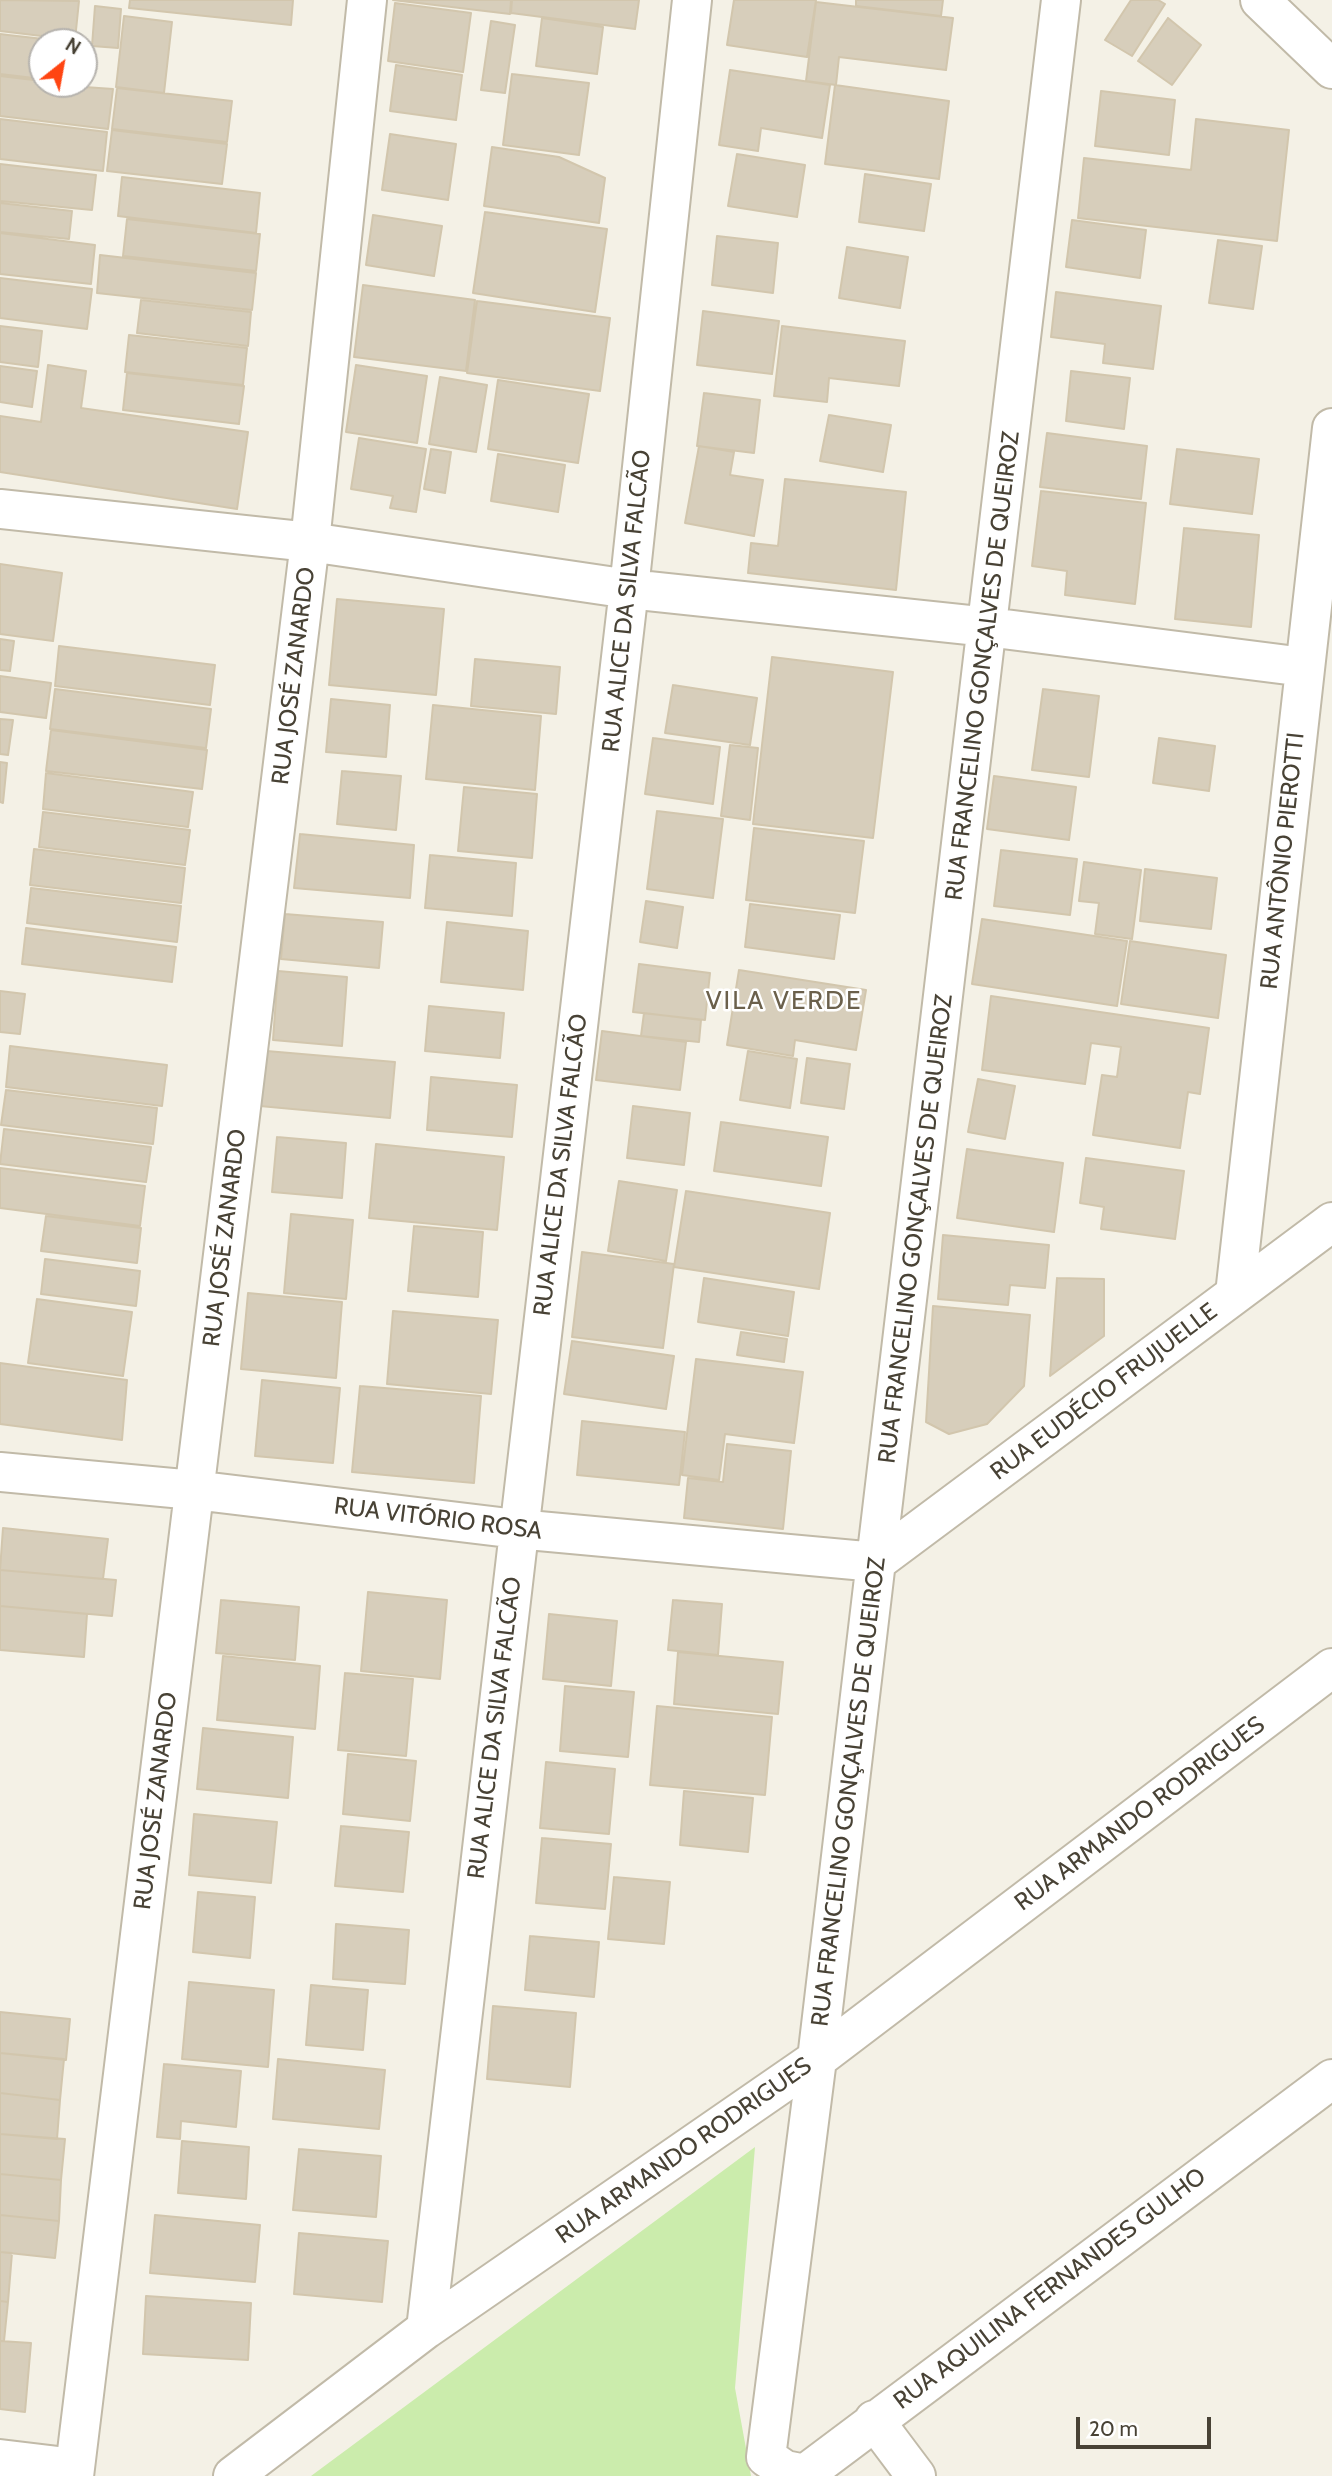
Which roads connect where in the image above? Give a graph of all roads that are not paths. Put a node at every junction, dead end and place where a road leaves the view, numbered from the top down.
1 (367, 0) edge
2 (692, 0) edge
3 (1061, 0) edge
4 (1262, 1) edge
5 (1332, 69) edge
6 (1332, 428) edge
7 (0, 509) edge
8 (310, 542) junction
9 (629, 589) junction
10 (988, 627) junction
11 (1304, 667) junction
12 (1332, 1222) edge
13 (1235, 1294) junction
14 (0, 1472) edge
15 (194, 1490) junction
16 (517, 1529) junction
17 (876, 1562) junction
18 (1332, 1668) edge
19 (817, 2059) junction
20 (1332, 2079) edge
21 (426, 2329) junction
22 (874, 2420) junction
23 (766, 2457) joint
24 (0, 2459) edge
25 (74, 2472) edge
26 (233, 2476) edge
27 (916, 2476) edge

1 - 8 street, RUA JOSÉ ZANARDO
2 - 9 street, RUA ALICE DA SILVA FALCÃO
3 - 10 street, RUA FRANCELINO GONÇALVES DE QUEIROZ
4 - 5 street
6 - 11 street, RUA ANTÔNIO PIEROTTI
7 - 8 street
8 - 9 street
8 - 15 street, RUA JOSÉ ZANARDO
9 - 10 street
9 - 16 street, RUA ALICE DA SILVA FALCÃO
10 - 11 street
10 - 17 street, RUA FRANCELINO GONÇALVES DE QUEIROZ
11 - 13 street, RUA ANTÔNIO PIEROTTI
12 - 13 street, RUA EUDÉCIO FRUJUELLE
13 - 17 street, RUA EUDÉCIO FRUJUELLE
14 - 15 street, RUA VITÓRIO ROSA
15 - 16 street, RUA VITÓRIO ROSA
15 - 25 street, RUA JOSÉ ZANARDO
16 - 17 street, RUA VITÓRIO ROSA
16 - 21 street, RUA ALICE DA SILVA FALCÃO
17 - 19 street, RUA FRANCELINO GONÇALVES DE QUEIROZ
18 - 19 street, RUA ARMANDO RODRIGUES
19 - 21 street, RUA ARMANDO RODRIGUES
19 - 23 street, RUA FRANCELINO GONÇALVES DE QUEIROZ
20 - 22 street, RUA AQUILINA FERNANDES GULHO
21 - 26 street, RUA ARMANDO RODRIGUES
22 - 23 street, RUA AQUILINA FERNANDES GULHO
22 - 27 street
24 - 25 street

